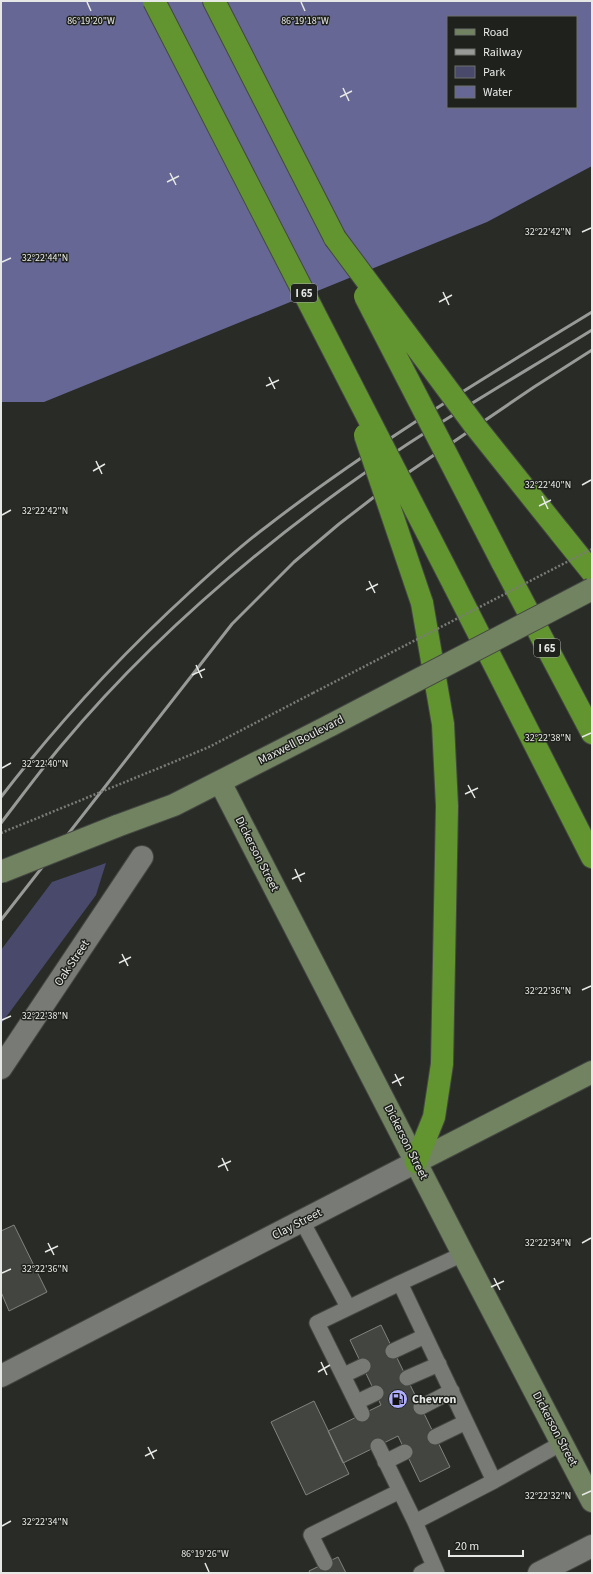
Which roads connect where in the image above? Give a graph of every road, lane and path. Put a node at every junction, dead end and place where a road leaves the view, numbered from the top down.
1 (154, 1) edge
2 (214, 1) edge
3 (335, 238) junction
4 (339, 360) junction
5 (592, 549) edge
6 (592, 572) edge
7 (592, 589) edge
8 (592, 733) edge
9 (220, 782) junction
10 (1, 833) edge
11 (142, 857) dead end
12 (592, 857) edge
13 (1, 872) edge
14 (1, 1068) edge
15 (592, 1072) edge
16 (416, 1162) junction
17 (302, 1221) junction
18 (463, 1254) junction
19 (400, 1283) junction
20 (348, 1307) junction
21 (425, 1336) junction
22 (393, 1351) dead end
23 (439, 1364) junction
24 (363, 1366) dead end
25 (344, 1375) junction
26 (1, 1376) edge
27 (407, 1378) dead end
28 (452, 1391) junction
29 (376, 1393) dead end
30 (420, 1407) dead end
31 (466, 1422) junction
32 (435, 1437) dead end
33 (562, 1443) junction
34 (378, 1446) dead end
35 (405, 1452) dead end
36 (385, 1462) junction
37 (494, 1481) junction
38 (400, 1491) junction
39 (592, 1501) edge
40 (415, 1522) junction
41 (592, 1546) edge
42 (325, 1563) dead end
43 (430, 1571) edge
44 (538, 1573) edge

1 - 4 highway, I 65, bridge
2 - 3 highway, I 65
3 - 6 highway, bridge
3 - 8 highway, I 65, bridge
4 - 12 highway, I 65, bridge
4 - 16 highway, bridge
5 - 10 path, bridge
7 - 9 main road, Maxwell Boulevard, bridge
9 - 13 main road, Maxwell Boulevard, bridge
9 - 16 main road, Dickerson Street
11 - 14 street, Oak Street
15 - 16 main road, Clay Street
16 - 17 street, Clay Street
16 - 18 main road, Dickerson Street
17 - 20 lane
17 - 26 street, Clay Street
18 - 19 lane
18 - 33 main road, Dickerson Street
19 - 20 lane
19 - 21 lane
20 - 25 lane
21 - 22 lane
21 - 23 lane
23 - 27 lane
23 - 28 lane
24 - 25 lane
25 - 29 lane
28 - 30 lane
28 - 31 lane
31 - 32 lane
31 - 37 lane
33 - 37 lane
33 - 39 main road, Dickerson Street
34 - 36 lane
35 - 36 lane
36 - 38 lane
37 - 40 lane
38 - 40 lane
38 - 42 lane
40 - 43 lane
41 - 44 street

